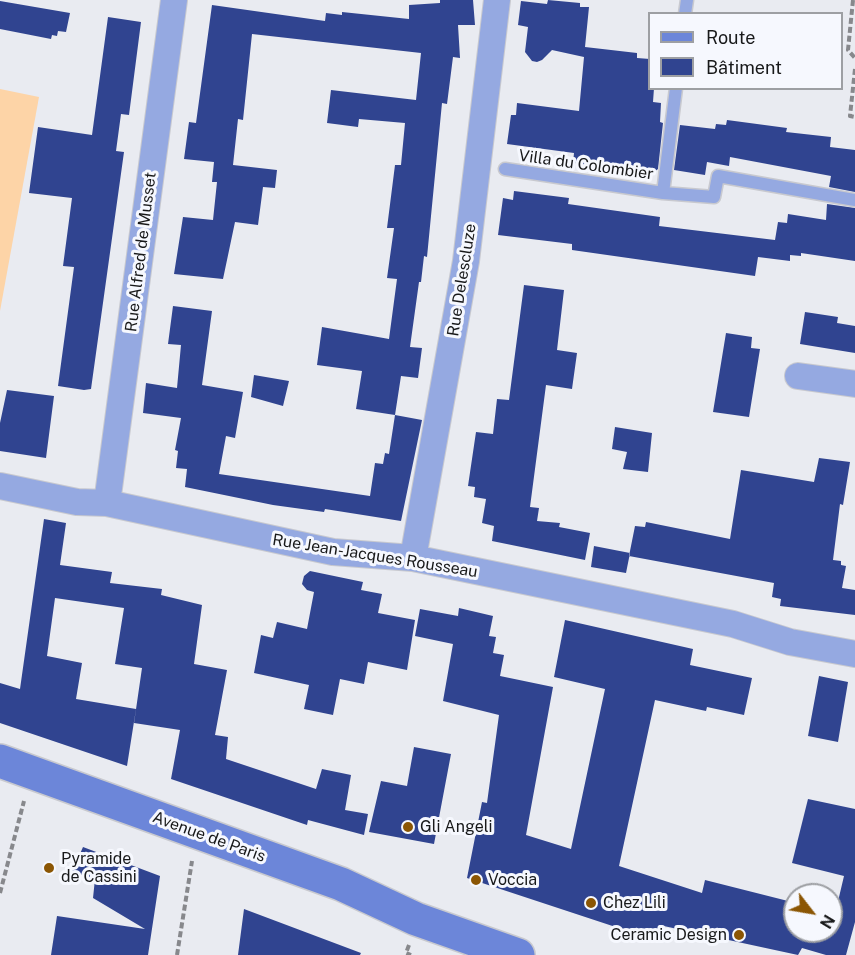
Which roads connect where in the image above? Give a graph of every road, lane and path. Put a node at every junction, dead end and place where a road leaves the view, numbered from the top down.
1 (174, 0) edge
2 (497, 0) edge
3 (853, 0) edge
4 (855, 58) edge
5 (855, 69) edge
6 (676, 90) edge
7 (855, 117) edge
8 (505, 170) dead end
9 (663, 193) junction
10 (855, 200) edge
11 (798, 376) dead end
12 (855, 384) edge
13 (0, 486) edge
14 (107, 503) junction
15 (413, 558) junction
16 (855, 654) edge
17 (0, 761) edge
18 (14, 784) edge
19 (195, 849) junction
20 (0, 893) edge
21 (416, 919) junction
22 (177, 955) edge
23 (518, 955) edge

1 - 14 street, Rue Alfred de Musset
2 - 15 street, Rue Delescluze
3 - 4 path
5 - 7 path
6 - 9 lane, Villa du Colombier
8 - 9 lane, Villa du Colombier
9 - 10 lane, Villa du Colombier
11 - 12 street
13 - 14 street, Rue Jean-Jacques Rousseau
14 - 15 street, Rue Jean-Jacques Rousseau
15 - 16 street, Rue Jean-Jacques Rousseau
17 - 21 street, Avenue de Paris
18 - 19 street, Avenue de Paris
18 - 20 path
19 - 21 street, Avenue de Paris
19 - 22 path
21 - 23 street, Avenue de Paris

